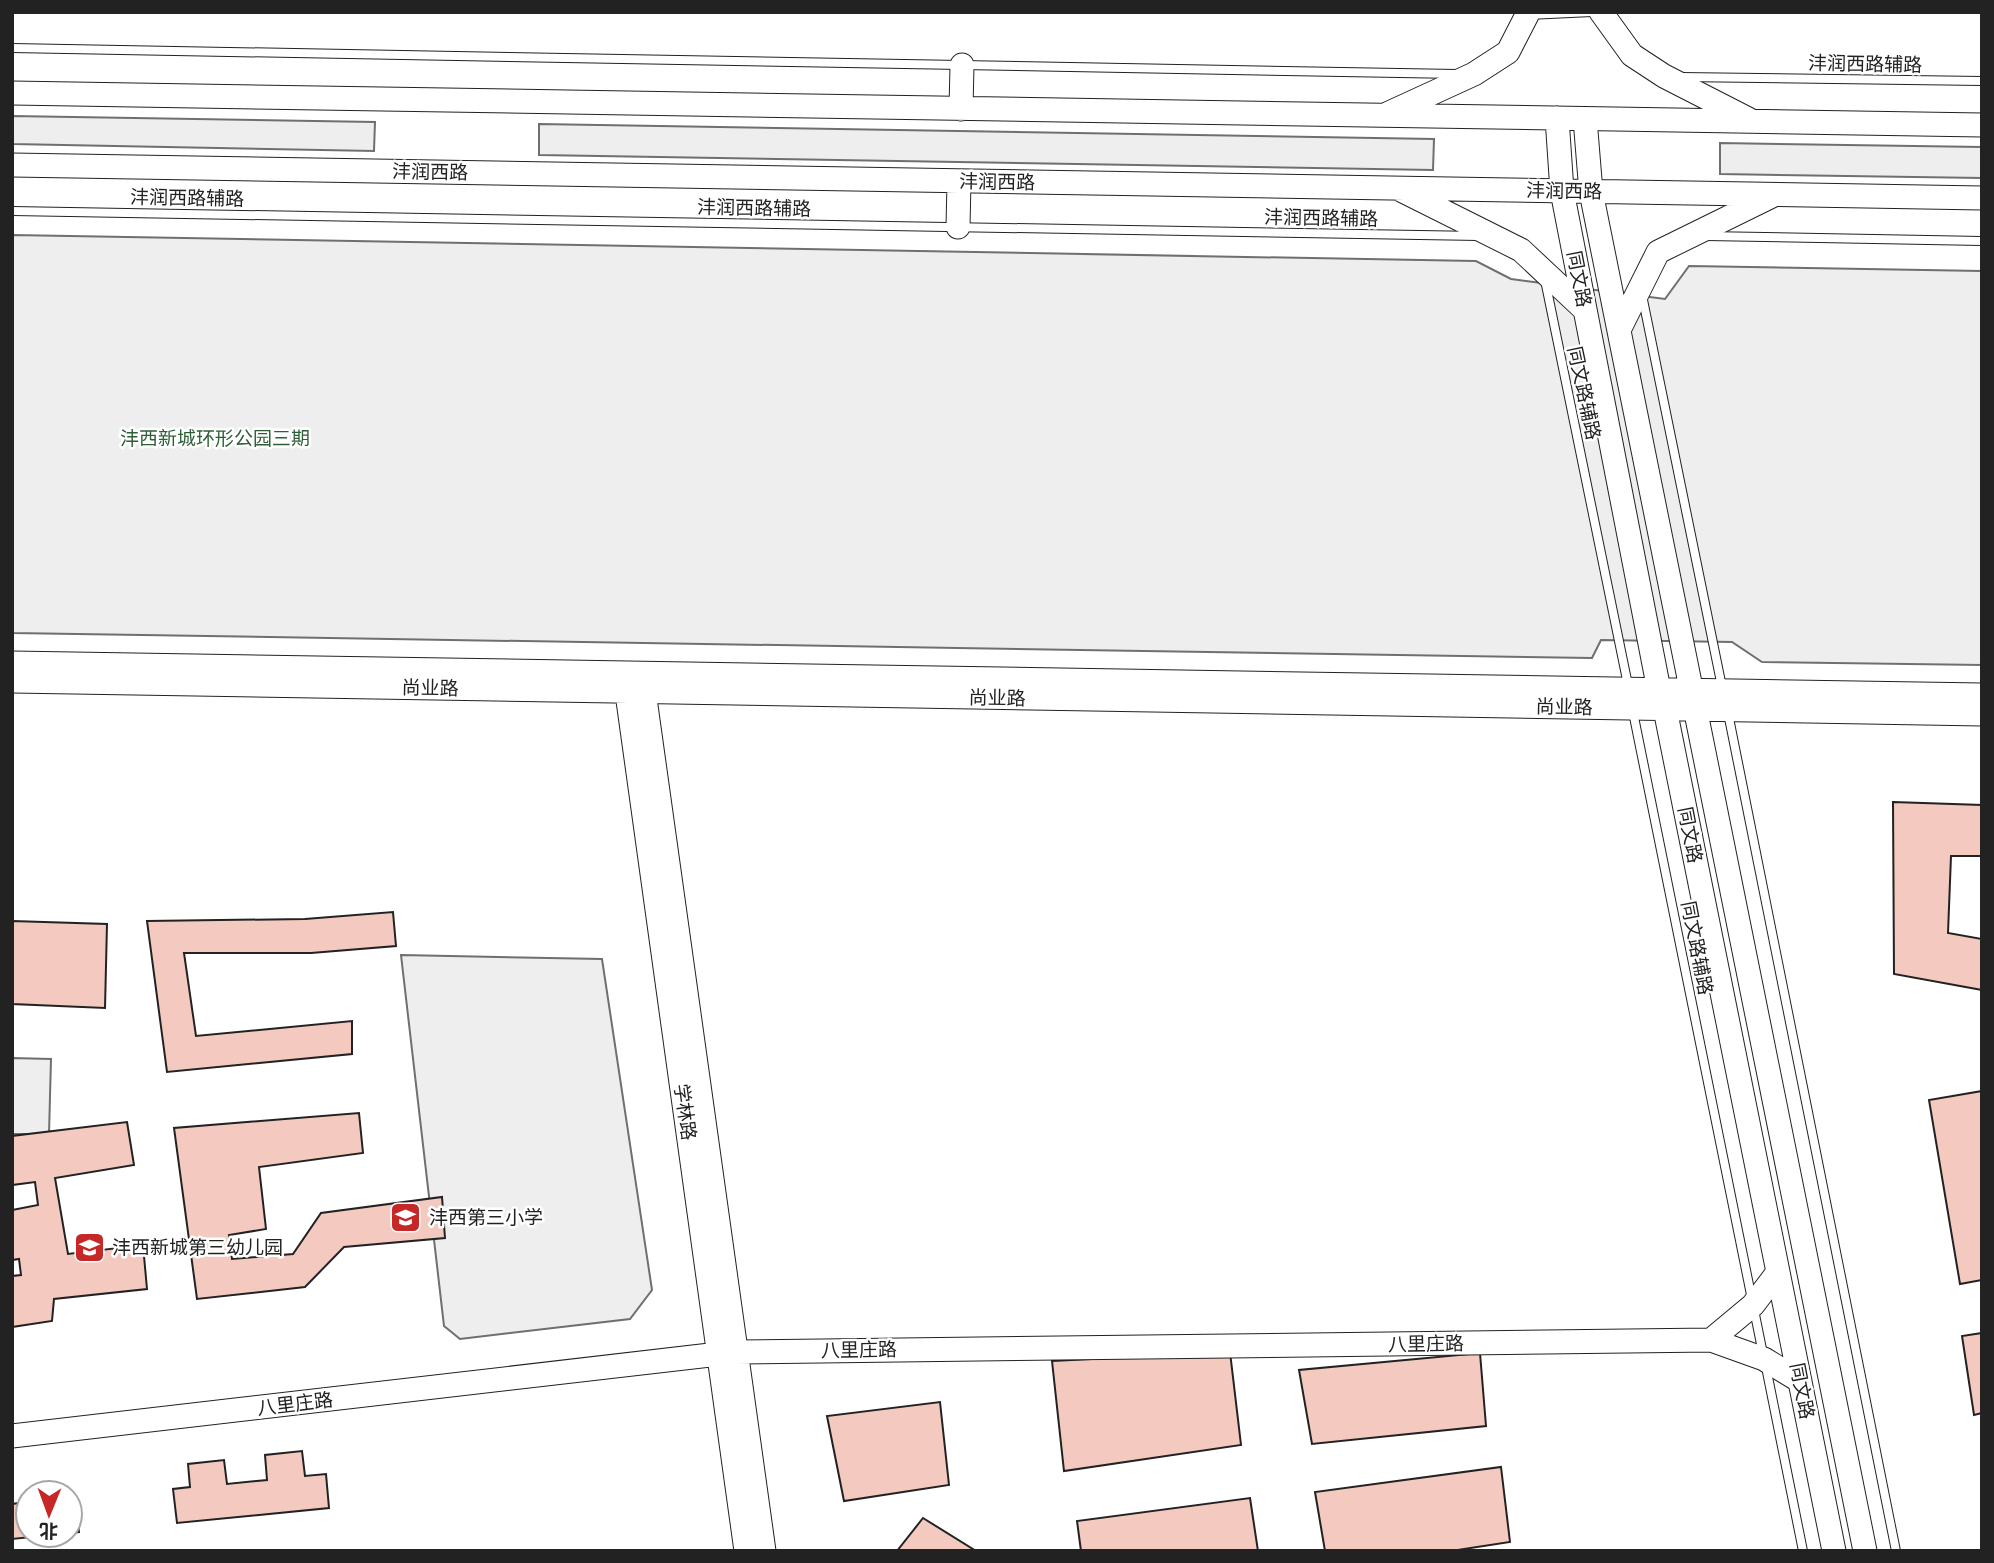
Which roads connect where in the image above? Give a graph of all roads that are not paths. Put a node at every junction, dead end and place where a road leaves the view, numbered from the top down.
1 (1591, 12) edge
2 (1601, 12) edge
3 (1527, 15) joint
4 (12, 48) edge
5 (962, 65) junction
6 (1474, 75) junction
7 (1664, 76) junction
8 (1982, 81) edge
9 (12, 93) edge
10 (961, 109) junction
11 (1382, 116) junction
12 (1557, 118) junction
13 (1585, 119) junction
14 (1754, 122) junction
15 (1982, 125) edge
16 (12, 165) edge
17 (959, 181) junction
18 (1397, 188) junction
19 (1562, 191) junction
20 (1591, 191) junction
21 (1775, 195) junction
22 (1982, 198) edge
23 (12, 211) edge
24 (958, 227) junction
25 (1691, 236) junction
26 (1494, 237) junction
27 (1982, 241) edge
28 (1542, 270) junction
29 (1641, 286) junction
30 (1585, 310) junction
31 (1619, 330) junction
32 (12, 663) edge
33 (12, 681) edge
34 (634, 682) junction
35 (1982, 695) edge
36 (1631, 699) junction
37 (1662, 699) junction
38 (1693, 700) junction
39 (1725, 700) junction
40 (1982, 714) edge
41 (1778, 1272) junction
42 (1754, 1306) junction
43 (1711, 1340) junction
44 (727, 1353) junction
45 (1765, 1359) junction
46 (1800, 1381) junction
47 (12, 1436) edge
48 (746, 1551) edge
49 (764, 1551) edge
50 (1803, 1551) edge
51 (1834, 1551) edge
52 (1865, 1551) edge
53 (1896, 1551) edge

1 - 3 lane
2 - 7 main road
3 - 6 main road
4 - 5 lane
5 - 6 lane
5 - 10 main road
6 - 11 main road
7 - 8 lane, 沣润西路辅路
7 - 14 main road
9 - 10 main road
10 - 11 main road
11 - 12 main road
12 - 13 main road
12 - 19 main road, 同文路
13 - 14 main road
13 - 20 main road, 同文路
14 - 15 main road
16 - 17 main road, 沣润西路
17 - 18 main road, 沣润西路
17 - 24 main road
18 - 19 main road, 沣润西路
18 - 26 main road
19 - 20 main road, 沣润西路
19 - 30 main road, 同文路
20 - 21 main road, 沣润西路
20 - 31 main road, 同文路
21 - 22 main road, 沣润西路
21 - 25 main road
23 - 24 lane, 沣润西路辅路
24 - 26 lane, 沣润西路辅路
25 - 27 lane
25 - 29 main road
26 - 28 main road
28 - 30 main road
28 - 36 lane, 同文路辅路
29 - 31 main road
29 - 39 lane
30 - 37 main road, 同文路
31 - 38 main road, 同文路
32 - 34 main road, 尚业路
33 - 34 main road, 尚业路
34 - 36 main road, 尚业路
34 - 44 main road, 学林路
35 - 39 main road, 尚业路
36 - 37 main road, 尚业路
36 - 42 lane, 同文路辅路
37 - 38 main road, 尚业路
37 - 41 main road, 同文路
38 - 39 main road, 尚业路
38 - 52 main road, 同文路
39 - 40 main road, 尚业路
39 - 53 lane
41 - 42 main road
41 - 46 main road, 同文路
42 - 43 main road
42 - 45 lane, 同文路辅路
43 - 44 main road, 八里庄路
43 - 45 main road
44 - 47 main road, 八里庄路
44 - 48 main road, 学林路
44 - 49 main road, 学林路
45 - 46 main road
45 - 50 lane, 同文路辅路
46 - 51 main road, 同文路

